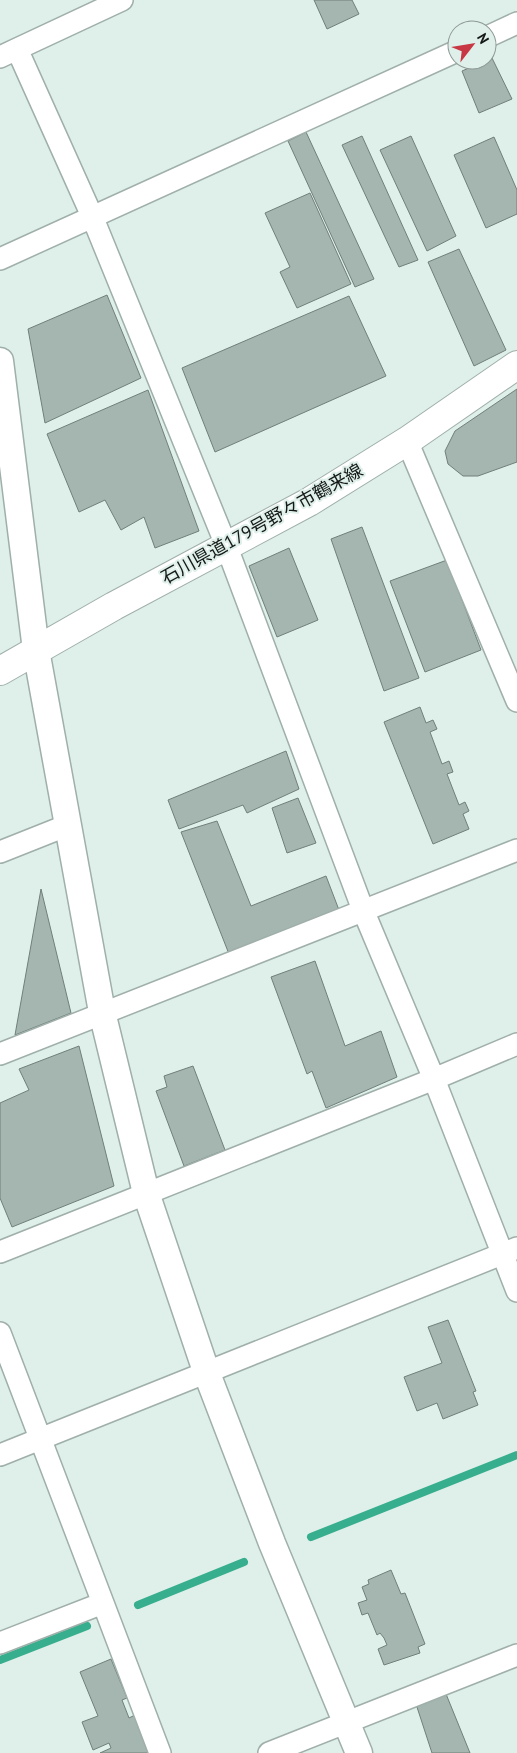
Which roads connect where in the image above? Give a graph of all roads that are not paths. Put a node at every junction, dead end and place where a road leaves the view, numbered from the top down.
1 (122, 0) edge
2 (517, 23) edge
3 (497, 32) edge
4 (8, 53) edge
5 (447, 56) edge
6 (92, 216) junction
7 (0, 259) edge
8 (0, 361) edge
9 (517, 365) edge
10 (407, 441) junction
11 (226, 545) junction
12 (36, 650) junction
13 (0, 672) edge
14 (517, 701) edge
15 (68, 825) junction
16 (517, 850) edge
17 (0, 852) edge
18 (363, 910) junction
19 (102, 1012) junction
20 (517, 1044) edge
21 (0, 1054) edge
22 (434, 1079) junction
23 (146, 1193) junction
24 (509, 1251) edge
25 (0, 1252) edge
26 (517, 1292) edge
27 (0, 1333) edge
28 (206, 1371) junction
29 (42, 1438) junction
30 (0, 1455) edge
31 (103, 1603) junction
32 (0, 1643) edge
33 (517, 1655) edge
34 (346, 1722) junction
35 (160, 1753) edge
36 (269, 1753) edge
37 (359, 1753) edge

1 - 4 street
2 - 3 street
4 - 6 street
5 - 6 street
6 - 7 street
6 - 11 street
8 - 12 street
9 - 10 main road, 石川県道179号野々市鶴来線
10 - 11 main road, 石川県道179号野々市鶴来線
10 - 14 street
11 - 12 main road, 石川県道179号野々市鶴来線
11 - 18 street
12 - 13 main road, 石川県道179号野々市鶴来線
12 - 15 street
15 - 17 street
15 - 19 street
16 - 18 street
18 - 19 street
18 - 22 street
19 - 21 street
19 - 23 street
20 - 22 street
22 - 23 street
22 - 24 street
23 - 25 street
23 - 28 street
24 - 26 street
24 - 28 street
27 - 29 street
28 - 29 street
28 - 34 street
29 - 30 street
29 - 31 street
31 - 32 street
31 - 35 street
33 - 34 street
34 - 36 street
34 - 37 street

